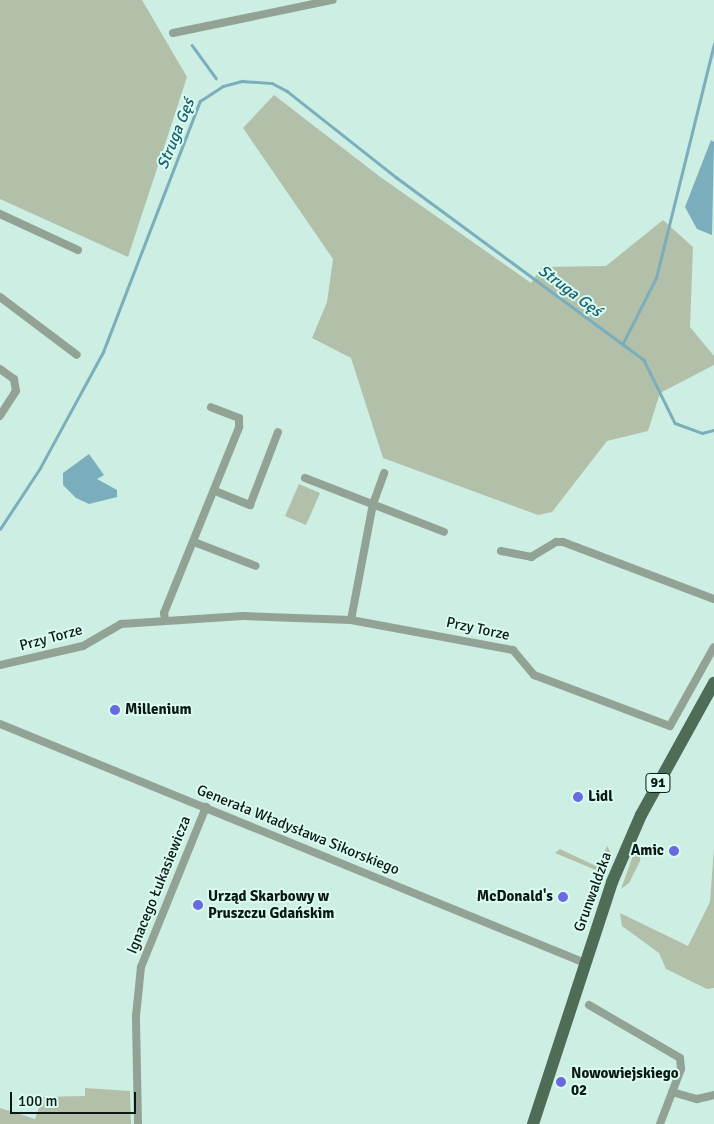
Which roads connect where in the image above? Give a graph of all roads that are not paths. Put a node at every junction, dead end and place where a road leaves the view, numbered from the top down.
1 (333, 0) edge
2 (172, 33) dead end
3 (0, 214) edge
4 (78, 250) dead end
5 (0, 297) edge
6 (77, 355) dead end
7 (0, 369) edge
8 (211, 407) dead end
9 (0, 416) edge
10 (278, 432) dead end
11 (384, 473) dead end
12 (305, 478) dead end
13 (214, 491) junction
14 (373, 504) junction
15 (444, 532) dead end
16 (194, 542) junction
17 (501, 551) dead end
18 (256, 566) dead end
19 (714, 599) edge
20 (165, 620) junction
21 (351, 620) junction
22 (714, 647) edge
23 (0, 665) edge
24 (714, 683) edge
25 (0, 724) edge
26 (206, 807) junction
27 (585, 962) junction
28 (589, 1005) dead end
29 (672, 1092) junction
30 (714, 1095) edge
31 (138, 1124) edge
32 (533, 1124) edge
33 (660, 1124) edge

1 - 2 street
3 - 4 street
5 - 6 street
7 - 9 street
8 - 13 street
10 - 13 street
11 - 14 street
12 - 14 street
13 - 16 street
14 - 15 street
14 - 21 street
16 - 18 street
16 - 20 street
17 - 19 street
20 - 21 street, Przy Torze
20 - 23 street, Przy Torze
21 - 22 street, Przy Torze
24 - 27 main road, Grunwaldzka / 91
25 - 26 street, Generała Władysława Sikorskiego
26 - 27 street, Generała Władysława Sikorskiego
26 - 31 street, Ignacego Łukasiewicza
27 - 32 main road, Grunwaldzka / 91
28 - 29 street
29 - 30 street
29 - 33 street

